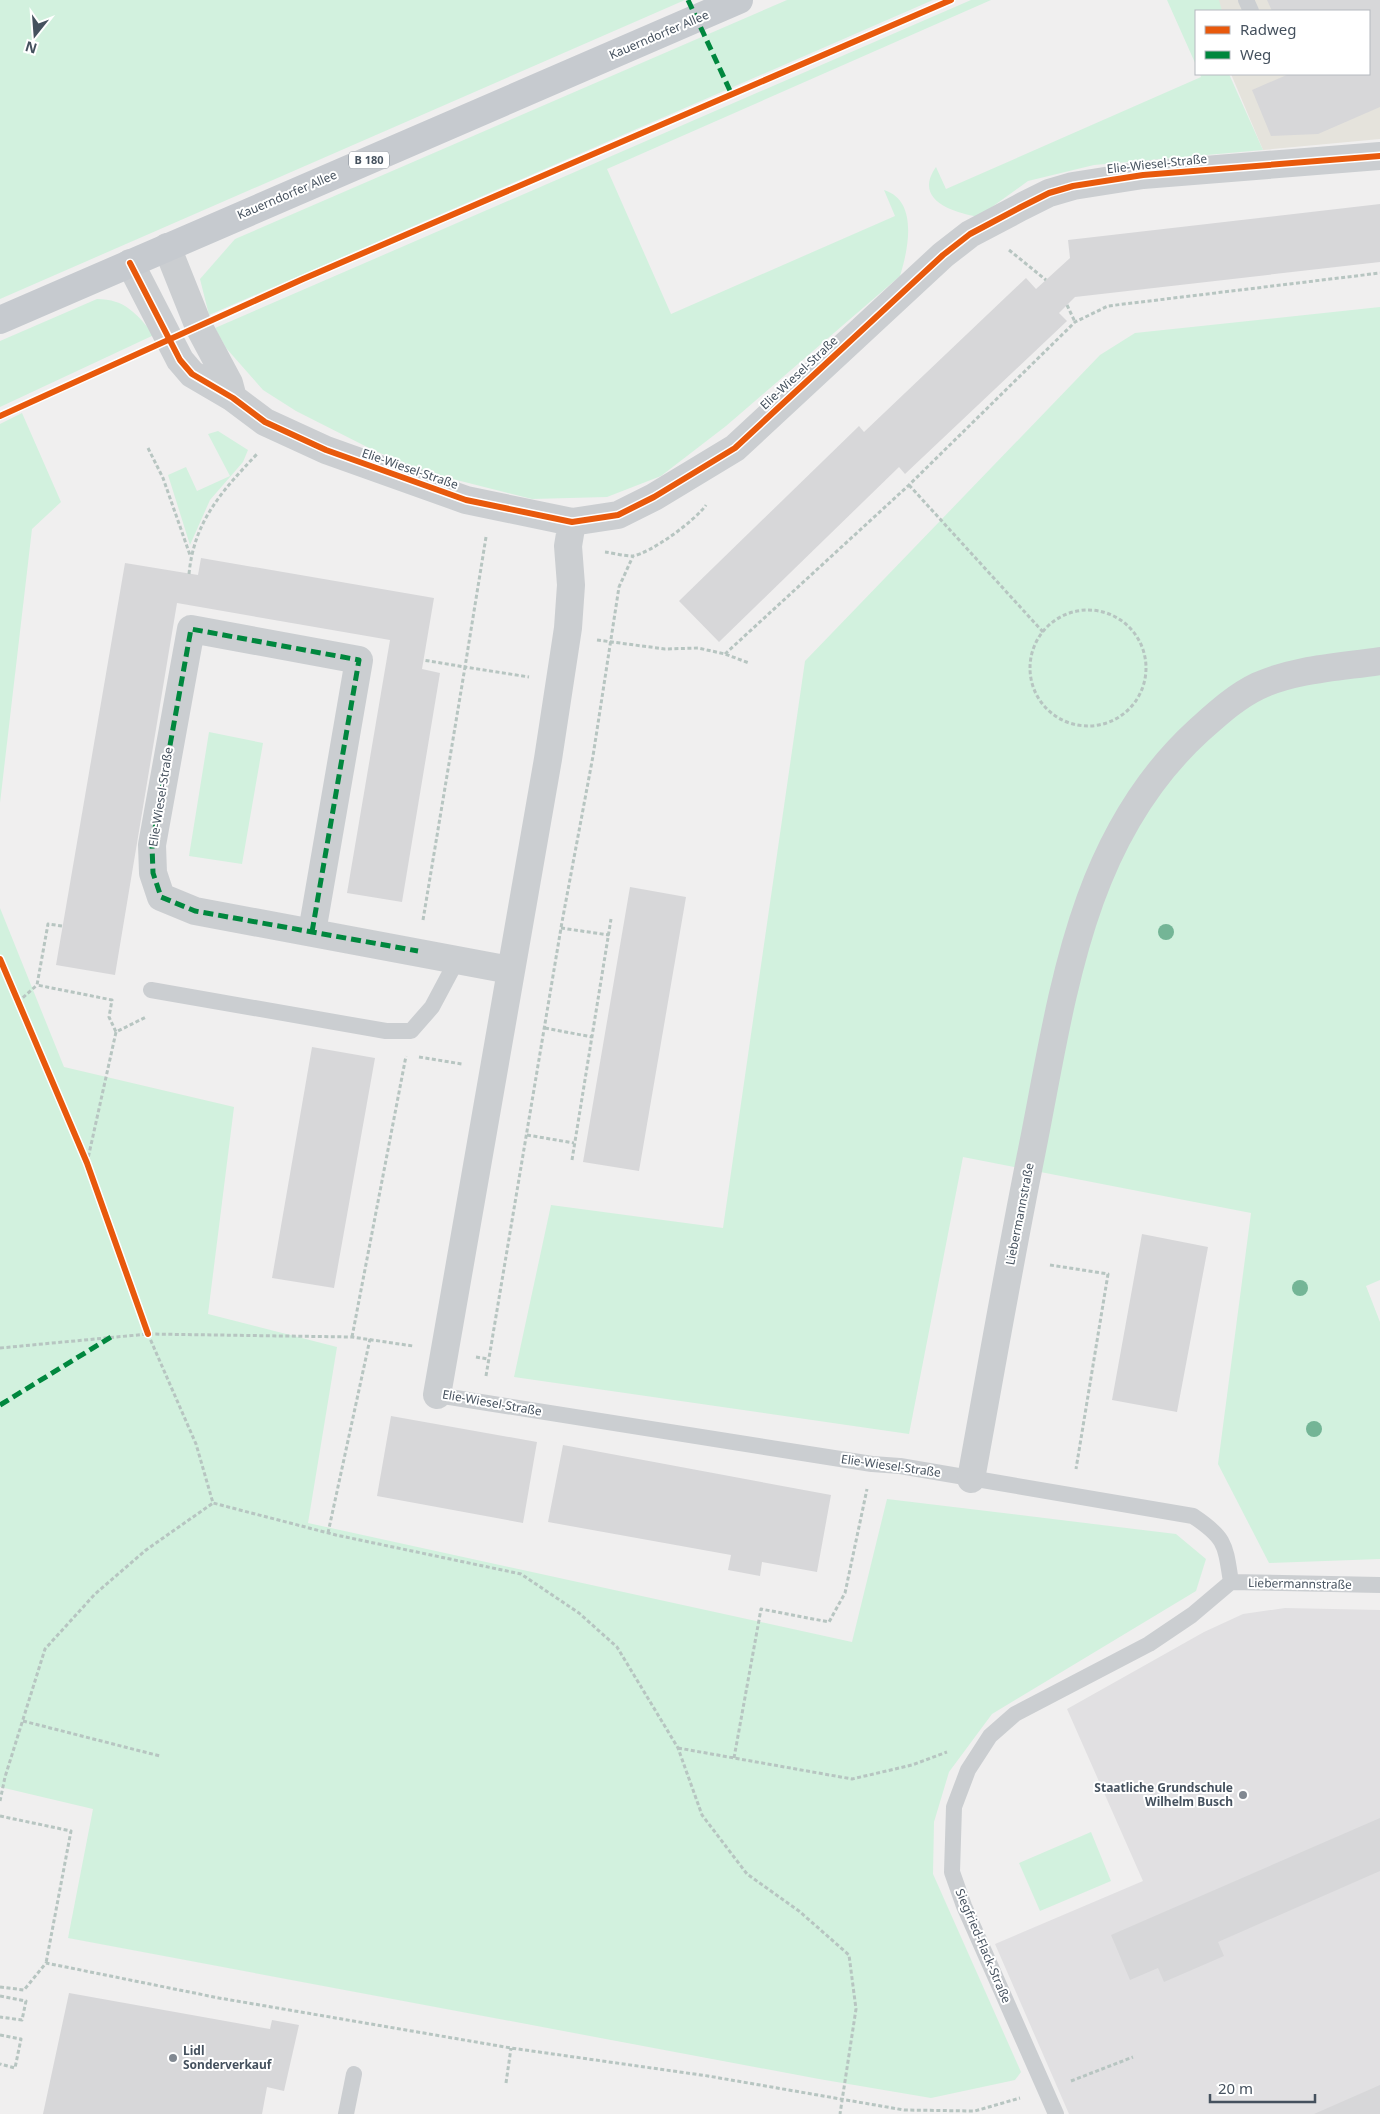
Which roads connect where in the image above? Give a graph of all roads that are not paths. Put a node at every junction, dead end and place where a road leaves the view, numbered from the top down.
1 (739, 0) edge
2 (1380, 156) edge
3 (168, 247) junction
4 (130, 263) junction
5 (0, 320) edge
6 (233, 398) junction
7 (570, 534) junction
8 (1380, 661) edge
9 (312, 932) junction
10 (457, 960) junction
11 (510, 970) junction
12 (151, 990) road end
13 (437, 1395) joint
14 (971, 1479) junction
15 (1231, 1582) junction
16 (1380, 1585) edge
17 (354, 2074) dead end
18 (346, 2114) edge
19 (1056, 2114) edge

1 - 3 main road, Kauerndorfer Allee / B 180
2 - 7 street, Elie-Wiesel-Straße
3 - 4 main road, Kauerndorfer Allee / B 180
3 - 6 street
4 - 5 main road, Kauerndorfer Allee / B 180
4 - 6 street, Elie-Wiesel-Straße
6 - 7 street, Elie-Wiesel-Straße
7 - 11 street, Elie-Wiesel-Straße
8 - 14 street, Liebermannstraße
9 - 9 street, Elie-Wiesel-Straße
9 - 10 street, Elie-Wiesel-Straße
10 - 11 street, Elie-Wiesel-Straße
10 - 12 lane
11 - 13 street, Elie-Wiesel-Straße
13 - 14 lane, Elie-Wiesel-Straße
14 - 15 lane, Liebermannstraße
15 - 16 lane, Liebermannstraße
15 - 19 lane, Siegfried-Flack-Straße
17 - 18 lane

